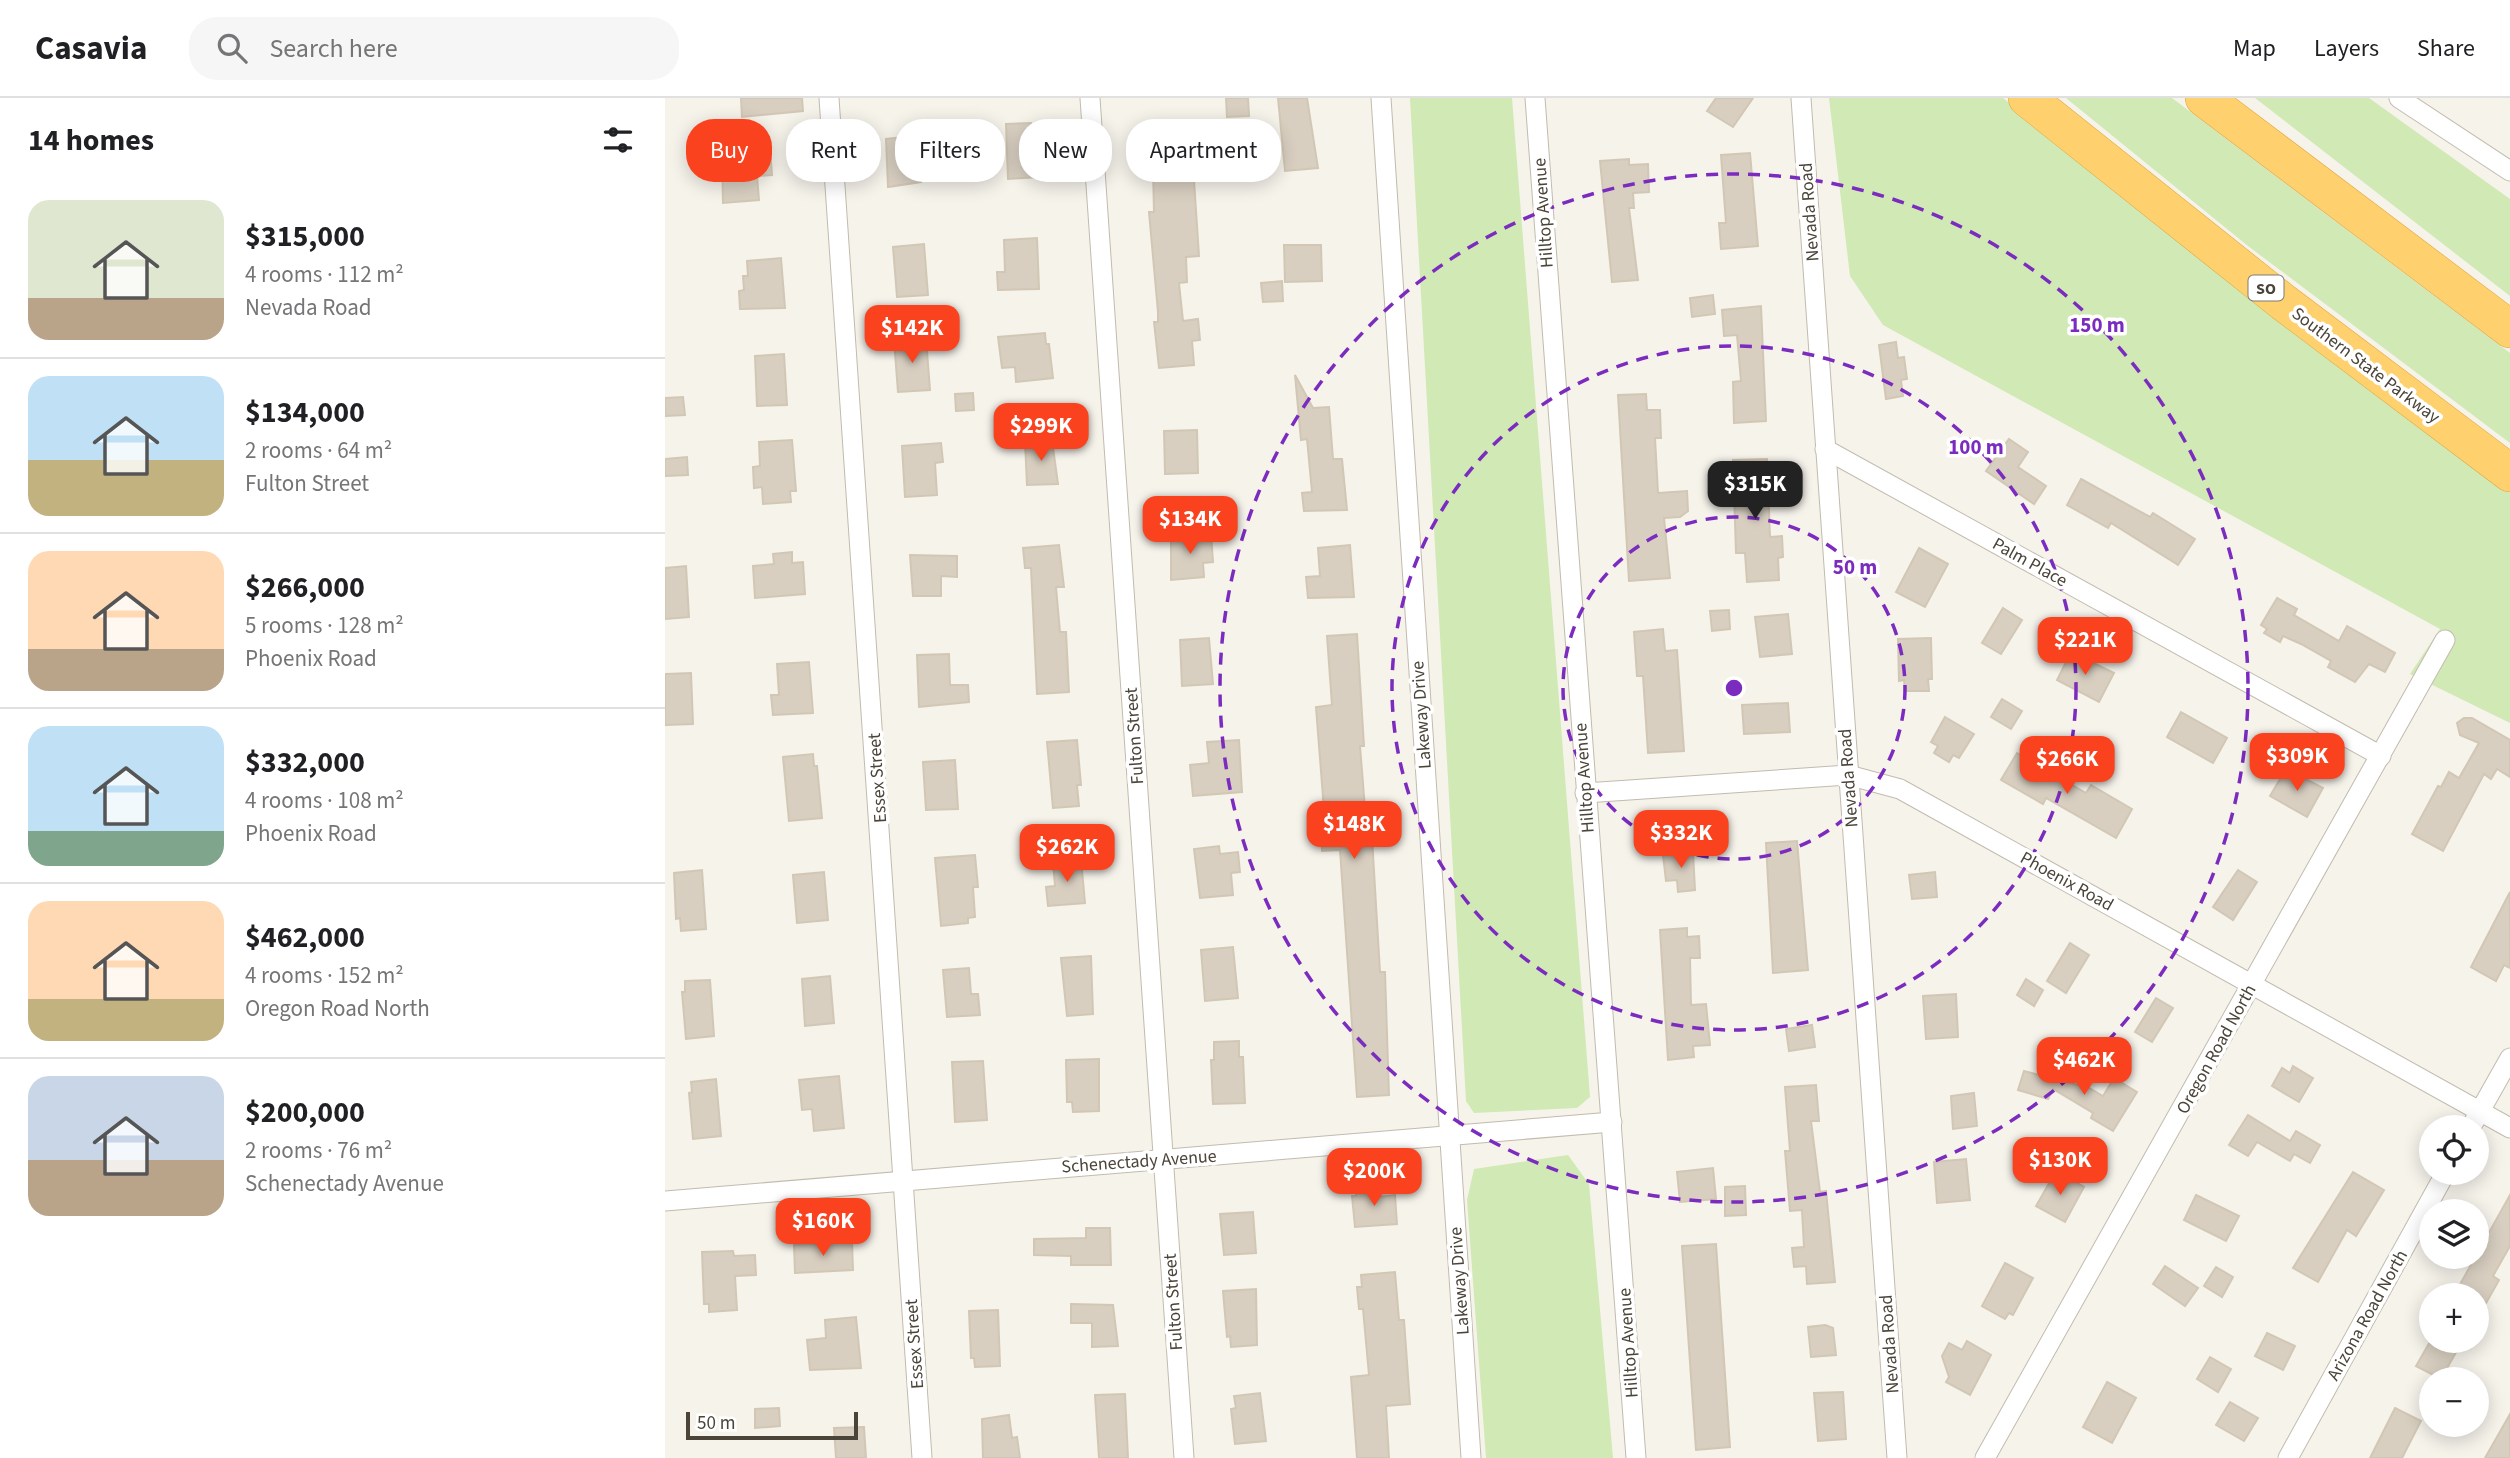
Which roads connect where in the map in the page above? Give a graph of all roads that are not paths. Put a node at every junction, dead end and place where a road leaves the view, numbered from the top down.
1 (829, 98) edge
2 (1090, 98) edge
3 (1381, 98) edge
4 (1535, 98) edge
5 (1801, 98) edge
6 (2028, 98) edge
7 (2204, 98) edge
8 (2399, 98) edge
9 (2510, 171) edge
10 (2510, 329) edge
11 (1825, 449) junction
12 (2510, 473) edge
13 (2445, 640) dead end
14 (2381, 756) junction
15 (1848, 775) junction
16 (1585, 793) junction
17 (2253, 983) junction
18 (2510, 1058) edge
19 (2468, 1115) edge
20 (2477, 1115) edge
21 (1612, 1122) junction
22 (2489, 1123) edge
23 (2510, 1128) edge
24 (1449, 1138) junction
25 (1163, 1159) junction
26 (905, 1179) junction
27 (2439, 1185) edge
28 (665, 1200) edge
29 (922, 1458) edge
30 (1184, 1458) edge
31 (1471, 1458) edge
32 (1636, 1458) edge
33 (1897, 1458) edge
34 (1985, 1458) edge
35 (2288, 1458) edge

1 - 26 street, Essex Street
2 - 25 street, Fulton Street
3 - 24 street, Lakeway Drive
4 - 16 street, Hilltop Avenue
5 - 11 street, Nevada Road
6 - 12 highway, Southern State Parkway / SO
7 - 10 highway
8 - 9 street
11 - 14 street, Palm Place
11 - 15 street, Nevada Road
13 - 14 street, Oregon Road North
14 - 17 street, Oregon Road North
15 - 16 street, Phoenix Road
15 - 17 street, Phoenix Road
15 - 33 street, Nevada Road
16 - 21 street, Hilltop Avenue
17 - 19 street, Phoenix Road
17 - 34 street, Oregon Road North
18 - 20 street
21 - 24 street, Schenectady Avenue
21 - 32 street, Hilltop Avenue
22 - 23 street, Phoenix Road
24 - 25 street, Schenectady Avenue
24 - 31 street, Lakeway Drive
25 - 26 street, Schenectady Avenue
25 - 30 street, Fulton Street
26 - 28 street, Schenectady Avenue
26 - 29 street, Essex Street
27 - 35 street, Arizona Road North

